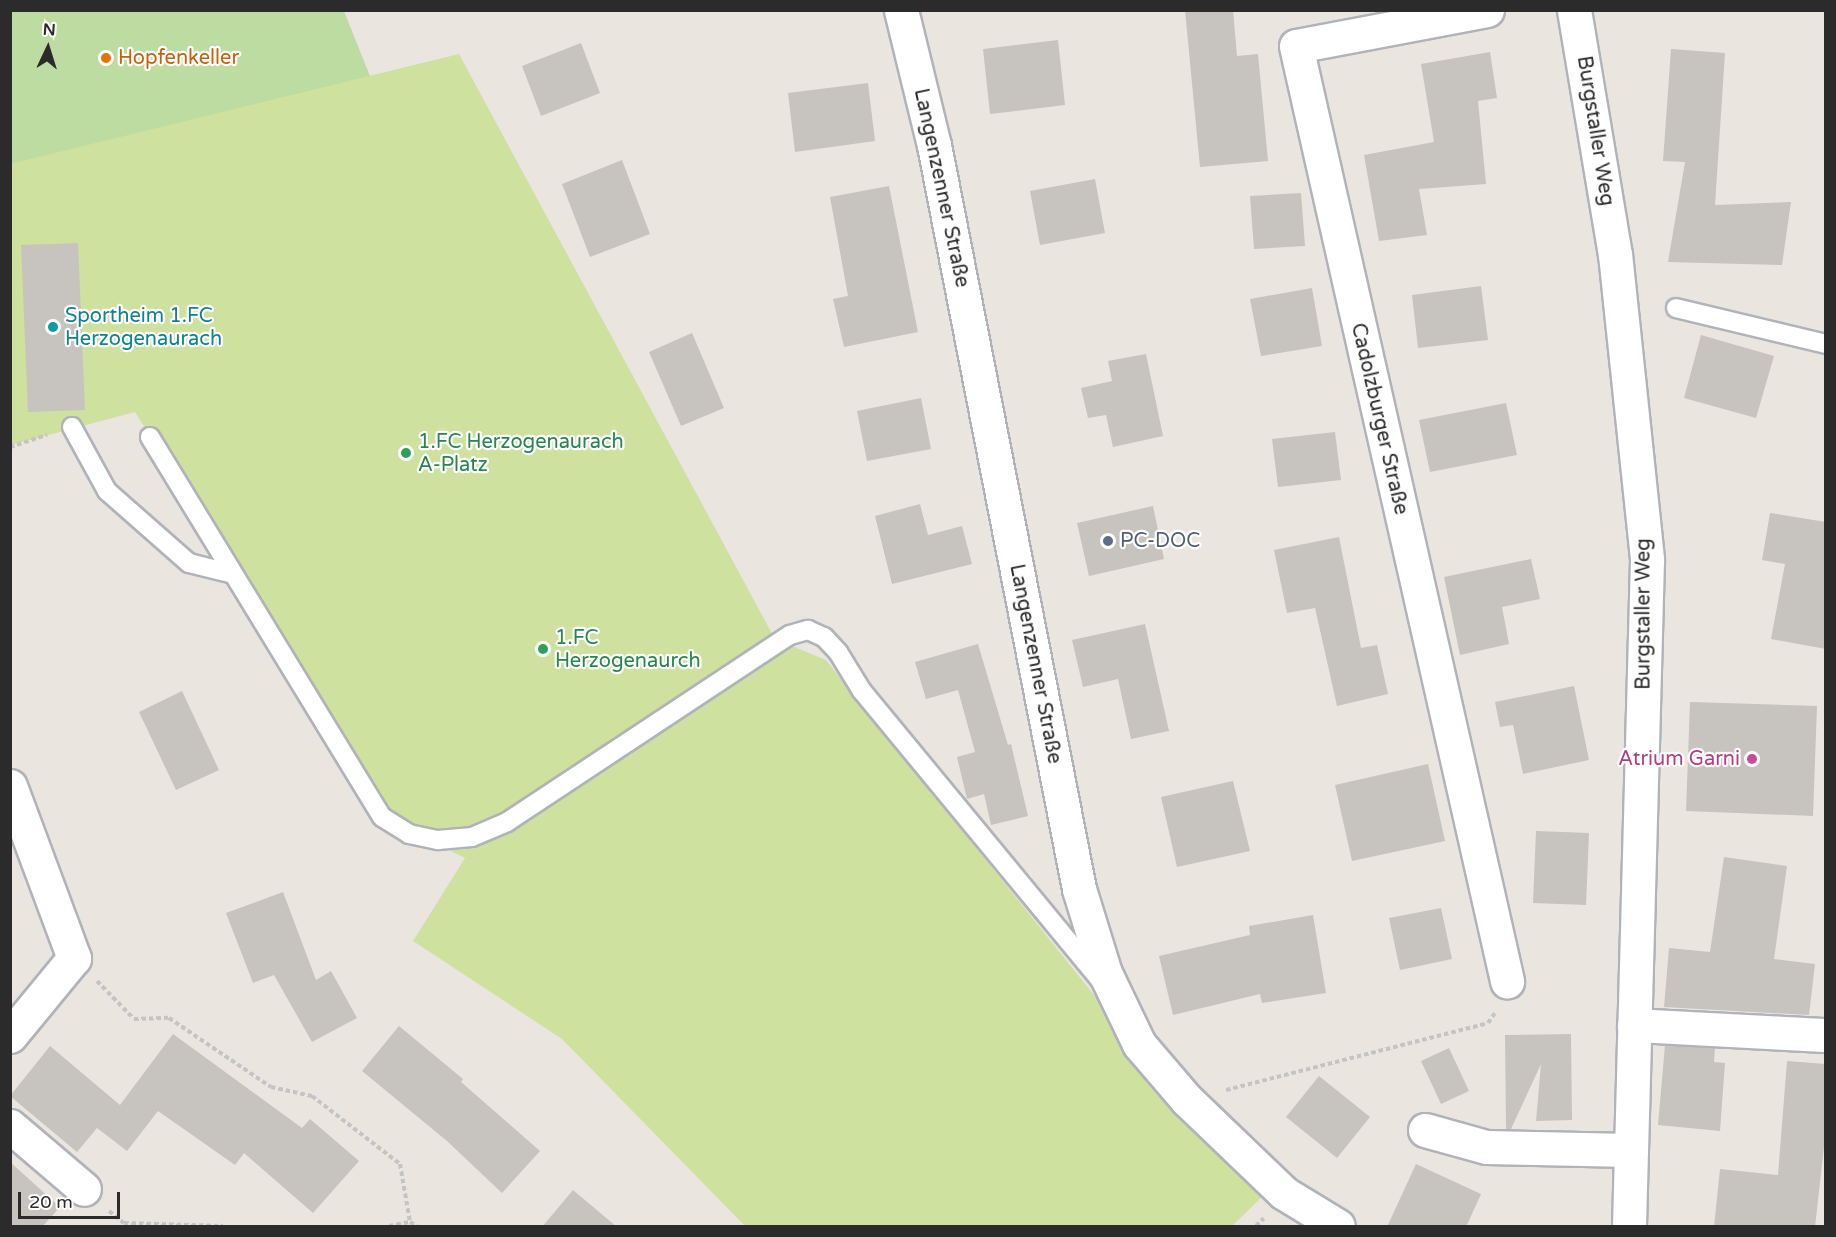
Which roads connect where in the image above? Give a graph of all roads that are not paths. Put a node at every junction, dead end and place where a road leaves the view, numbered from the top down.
1 (901, 10) edge
2 (1487, 10) edge
3 (1574, 10) edge
4 (1676, 308) dead end
5 (1826, 344) edge
6 (72, 427) road end
7 (150, 437) dead end
8 (233, 574) junction
9 (10, 786) edge
10 (1507, 981) road end
11 (1118, 1000) junction
12 (1634, 1025) junction
13 (1826, 1035) edge
14 (10, 1036) edge
15 (10, 1126) edge
16 (1425, 1130) dead end
17 (1631, 1150) junction
18 (84, 1189) road end
19 (1338, 1227) edge
20 (1629, 1227) edge

1 - 11 street, Langenzenner Straße
2 - 10 street, Cadolzburger Straße
3 - 12 street, Burgstaller Weg
4 - 5 lane
6 - 8 lane
7 - 8 lane
8 - 11 lane
9 - 14 street
11 - 19 street, Langenzenner Straße
12 - 13 street
12 - 17 street, Burgstaller Weg
15 - 18 street
16 - 17 street
17 - 20 street, Burgstaller Weg

